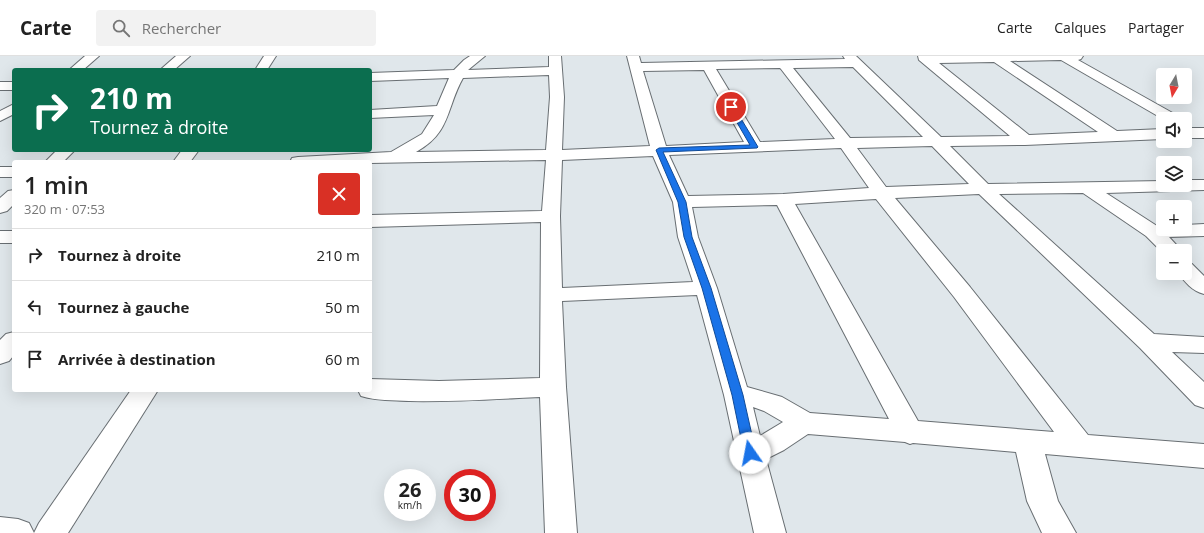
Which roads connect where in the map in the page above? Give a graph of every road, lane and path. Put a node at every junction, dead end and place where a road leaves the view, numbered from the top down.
1 (93, 56) edge
2 (184, 56) edge
3 (270, 56) edge
4 (479, 56) edge
5 (1071, 56) edge
6 (925, 58) edge
7 (996, 58) junction
8 (852, 60) edge
9 (635, 62) edge
10 (556, 64) edge
11 (708, 66) junction
12 (785, 66) junction
13 (78, 68) edge
14 (169, 68) edge
15 (262, 68) edge
16 (458, 74) junction
17 (372, 77) edge
18 (0, 86) edge
19 (12, 86) edge
20 (12, 109) edge
21 (443, 110) junction
22 (1162, 112) edge
23 (372, 114) edge
24 (0, 117) edge
25 (0, 122) edge
26 (12, 122) edge
27 (1156, 134) edge
28 (1114, 136) junction
29 (428, 138) junction
30 (1025, 140) junction
31 (937, 142) junction
32 (846, 143) junction
33 (755, 147) junction
34 (659, 150) junction
35 (65, 152) edge
36 (189, 152) edge
37 (554, 155) junction
38 (434, 156) junction
39 (393, 157) junction
40 (55, 160) edge
41 (183, 160) edge
42 (336, 160) edge
43 (0, 172) edge
44 (12, 172) edge
45 (1204, 185) edge
46 (1087, 188) junction
47 (983, 189) junction
48 (881, 193) junction
49 (12, 198) edge
50 (783, 199) junction
51 (682, 202) junction
52 (0, 207) edge
53 (551, 216) junction
54 (372, 221) edge
55 (1204, 230) edge
56 (1153, 232) junction
57 (0, 237) edge
58 (12, 237) edge
59 (1165, 244) edge
60 (1192, 277) edge
61 (1204, 287) edge
62 (706, 288) junction
63 (551, 295) junction
64 (12, 342) edge
65 (1148, 342) junction
66 (1204, 345) edge
67 (0, 355) edge
68 (553, 387) junction
69 (372, 389) edge
70 (144, 392) edge
71 (738, 395) junction
72 (1204, 398) edge
73 (804, 423) junction
74 (910, 433) junction
75 (1029, 442) junction
76 (1082, 447) junction
77 (750, 453) junction
78 (1204, 456) edge
79 (0, 531) edge
80 (18, 533) edge
81 (50, 533) edge
82 (562, 533) edge
83 (770, 533) edge
84 (1060, 533) edge

1 - 13 street
2 - 14 street
3 - 15 street
4 - 16 street
5 - 7 street
5 - 22 street
6 - 7 street
6 - 30 street
7 - 28 street
8 - 12 street
8 - 31 street
9 - 11 street
9 - 34 street
10 - 16 street
10 - 37 street
11 - 12 street
11 - 33 street
12 - 32 street
16 - 17 street
16 - 21 street
18 - 19 street
20 - 24 street
21 - 23 street
21 - 29 street
25 - 26 street
27 - 28 street
28 - 30 street
29 - 38 street
29 - 39 street
30 - 31 street
31 - 32 street
31 - 47 street
32 - 33 street
32 - 48 street
33 - 34 street
34 - 37 street
34 - 51 street
35 - 40 street
36 - 41 street
37 - 38 street
37 - 53 street
38 - 39 street
39 - 42 street
43 - 44 street
45 - 46 street
46 - 47 street
46 - 56 street
47 - 48 street
47 - 65 street
48 - 50 street
48 - 76 street
49 - 52 street
50 - 51 street
50 - 74 street
51 - 62 street
53 - 54 street
53 - 63 street
55 - 56 street
56 - 59 street
57 - 58 street
60 - 61 street
62 - 63 street
62 - 71 street
63 - 68 street
64 - 67 street
65 - 66 street
65 - 72 street
68 - 69 street
68 - 82 street
70 - 81 street
71 - 73 street
71 - 77 street
73 - 74 street
73 - 77 street
74 - 75 street
75 - 76 street
75 - 84 street
76 - 78 street
77 - 83 street
79 - 80 street

